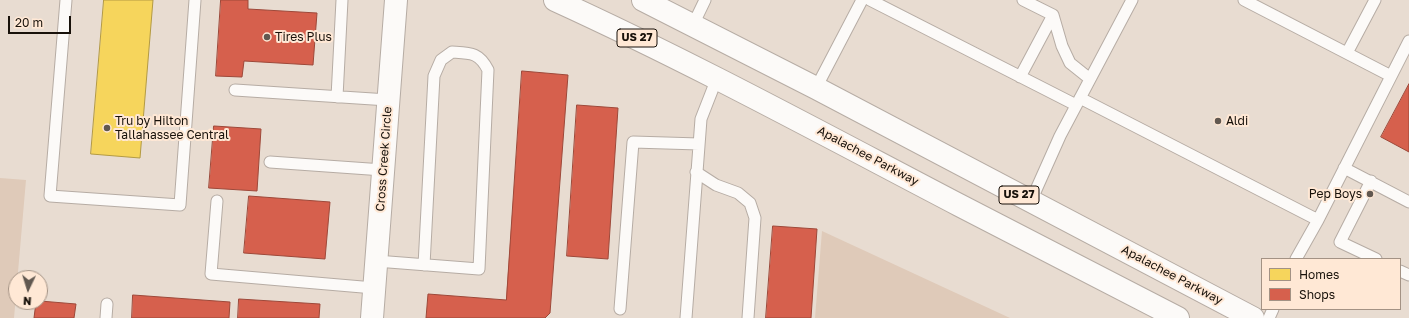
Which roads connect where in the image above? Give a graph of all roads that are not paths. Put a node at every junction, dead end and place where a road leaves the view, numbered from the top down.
1 (66, 0) edge
2 (195, 0) edge
3 (342, 0) edge
4 (396, 0) edge
5 (555, 0) edge
6 (643, 0) edge
7 (705, 0) edge
8 (862, 0) edge
9 (870, 0) edge
10 (1023, 0) edge
11 (1132, 0) edge
12 (1244, 0) edge
13 (1375, 0) edge
14 (1054, 15) junction
15 (693, 24) junction
16 (1409, 41) edge
17 (1347, 53) junction
18 (1391, 76) junction
19 (1020, 77) junction
20 (717, 78) junction
21 (1090, 79) junction
22 (816, 88) junction
23 (234, 90) dead end
24 (337, 97) junction
25 (388, 100) junction
26 (1078, 102) junction
27 (699, 144) junction
28 (270, 162) dead end
29 (1344, 168) junction
30 (383, 170) junction
31 (696, 172) junction
32 (1371, 181) junction
33 (217, 201) dead end
34 (1031, 201) junction
35 (1409, 202) edge
36 (1318, 220) junction
37 (1297, 258) edge
38 (1374, 258) edge
39 (376, 261) junction
40 (424, 265) junction
41 (374, 288) junction
42 (107, 304) dead end
43 (620, 309) dead end
44 (106, 318) edge
45 (372, 318) edge
46 (686, 318) edge
47 (748, 318) edge
48 (1178, 318) edge
49 (1254, 318) edge

1 - 2 lane
3 - 24 lane
4 - 25 main road, Cross Creek Circle
5 - 20 main road, Apalachee Parkway / US 27
6 - 15 main road, Apalachee Parkway / US 27
7 - 15 lane
8 - 22 lane
9 - 19 lane
10 - 14 lane
11 - 21 lane
12 - 17 lane
13 - 17 lane
14 - 19 lane
14 - 21 lane
15 - 22 main road, Apalachee Parkway / US 27
16 - 18 lane
17 - 18 lane
18 - 29 lane
19 - 26 lane
20 - 27 lane
20 - 48 main road, Apalachee Parkway / US 27
21 - 26 lane
22 - 34 main road, Apalachee Parkway / US 27
23 - 24 lane
24 - 25 lane
25 - 30 main road, Cross Creek Circle
26 - 34 lane
26 - 36 lane
27 - 31 lane
27 - 43 lane
28 - 30 lane
29 - 32 lane
29 - 36 lane
30 - 39 main road, Cross Creek Circle
31 - 46 lane
31 - 47 lane
32 - 35 lane
32 - 38 lane
33 - 41 lane
34 - 49 main road, Apalachee Parkway / US 27
36 - 37 lane
39 - 40 lane
39 - 41 main road, Cross Creek Circle
40 - 40 lane
41 - 45 main road, Cross Creek Circle
42 - 44 lane

